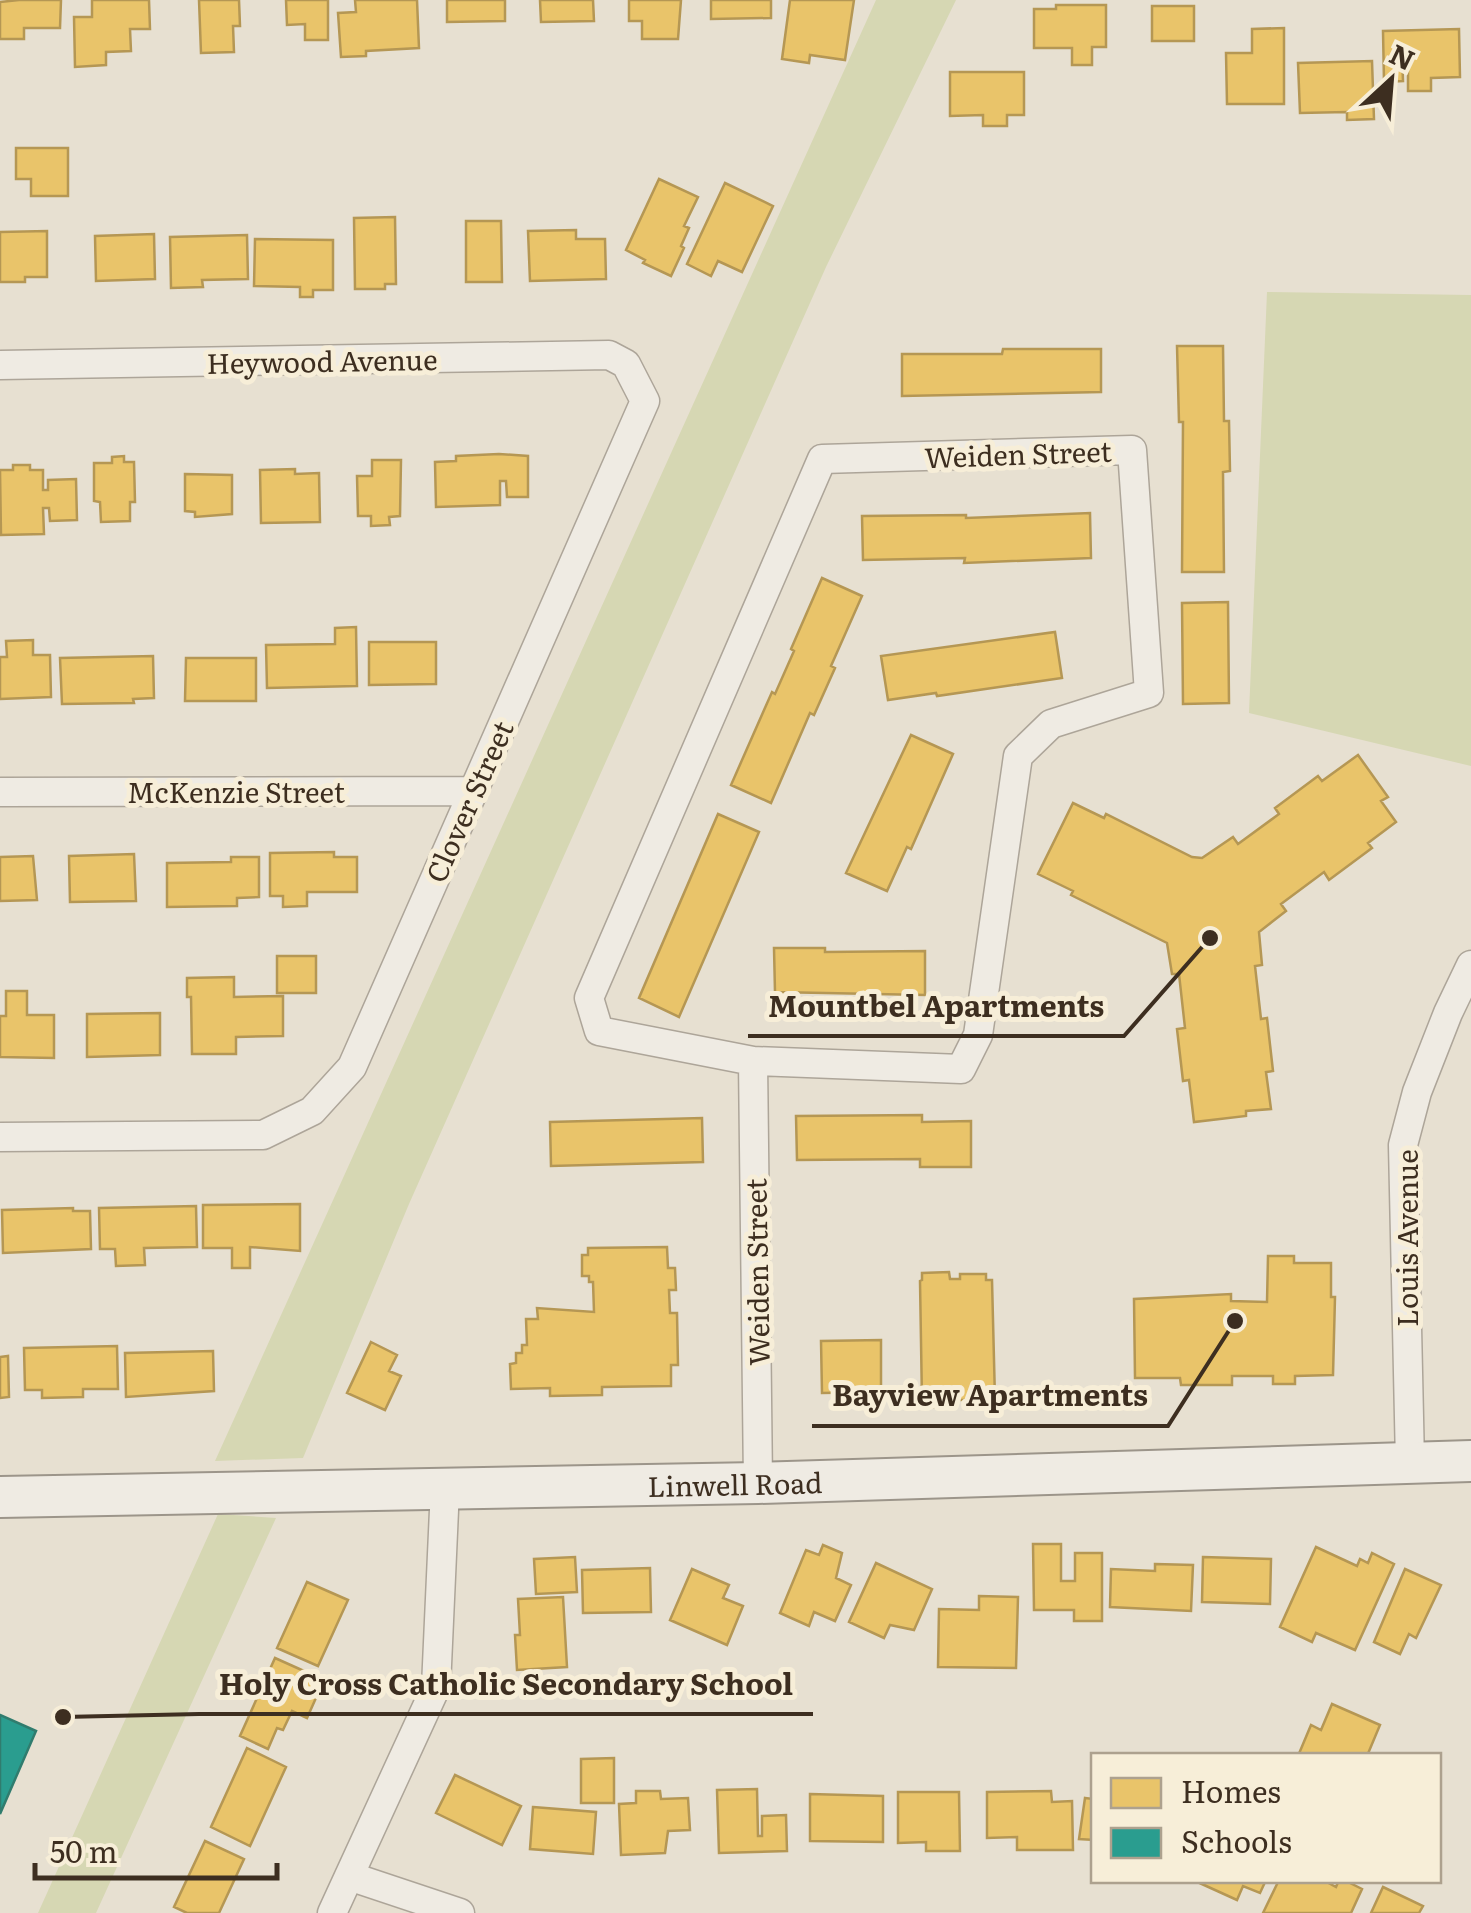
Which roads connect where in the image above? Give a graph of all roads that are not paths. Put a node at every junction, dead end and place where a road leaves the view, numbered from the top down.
1 (0, 365) edge
2 (634, 377) joint
3 (472, 791) junction
4 (0, 792) edge
5 (1468, 978) edge
6 (752, 1060) junction
7 (0, 1136) edge
8 (1471, 1461) edge
9 (1410, 1463) junction
10 (758, 1483) junction
11 (445, 1488) junction
12 (0, 1498) edge
13 (349, 1876) junction
14 (332, 1913) edge
15 (460, 1913) edge

1 - 2 street, Heywood Avenue
2 - 3 street, Clover Street
3 - 4 street, McKenzie Street
3 - 7 street, Clover Street
5 - 9 street, Louis Avenue
6 - 6 street, Weiden Street
6 - 10 street, Weiden Street
8 - 9 main road, Linwell Road
9 - 10 main road, Linwell Road
10 - 11 main road, Linwell Road
11 - 12 main road, Linwell Road
11 - 13 street
13 - 14 street
13 - 15 street

